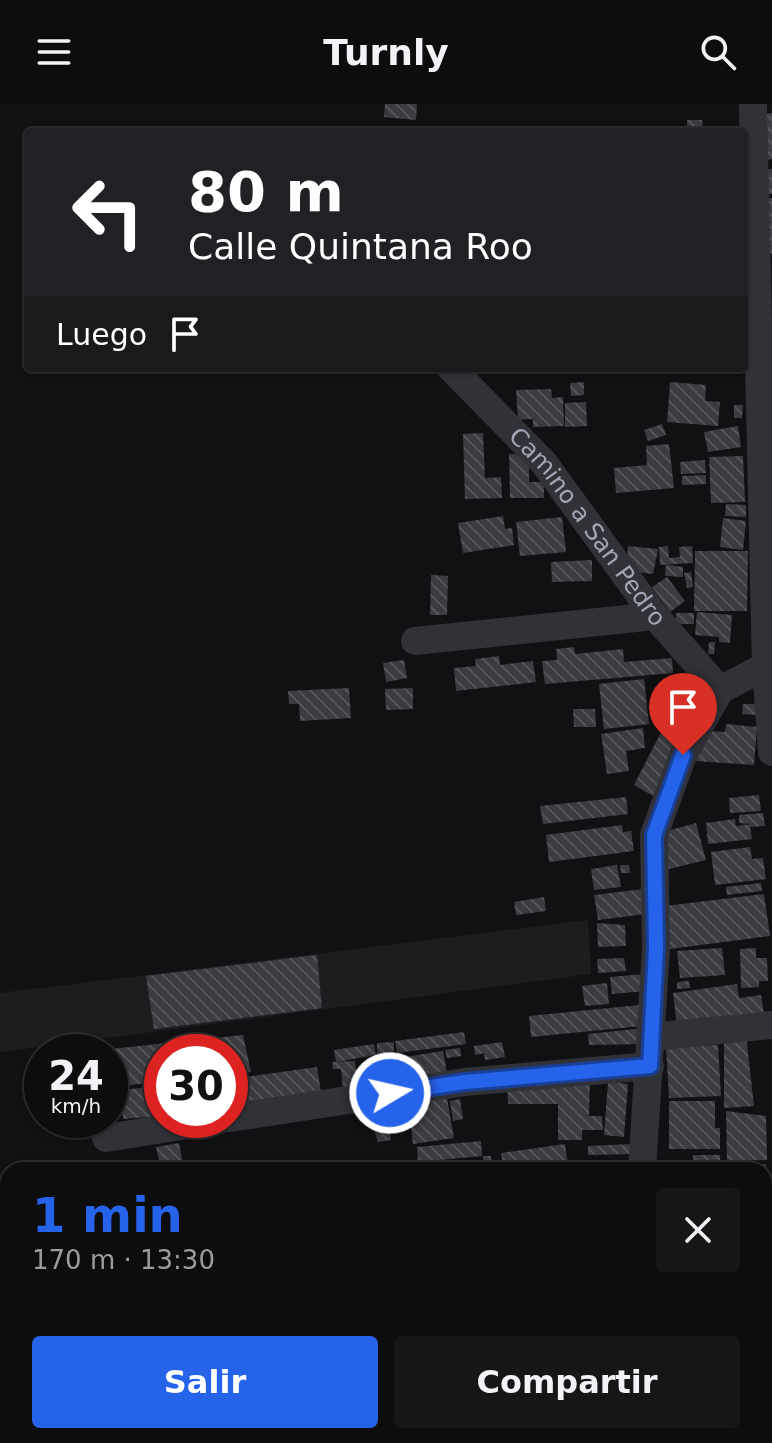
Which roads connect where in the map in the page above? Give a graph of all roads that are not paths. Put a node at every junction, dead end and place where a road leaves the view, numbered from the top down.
1 (753, 104) edge
2 (455, 372) edge
3 (768, 581) edge
4 (655, 616) junction
5 (415, 641) dead end
6 (766, 666) junction
7 (720, 690) junction
8 (772, 752) edge
9 (772, 1025) edge
10 (651, 1037) junction
11 (650, 1066) junction
12 (248, 1115) edge
13 (643, 1162) edge

1 - 3 street
2 - 4 street, Camino a San Pedro
3 - 6 street
4 - 5 street
4 - 7 street, Camino a San Pedro
6 - 7 street
6 - 8 street
7 - 10 street
9 - 10 street
10 - 11 street
11 - 12 street
11 - 13 street

